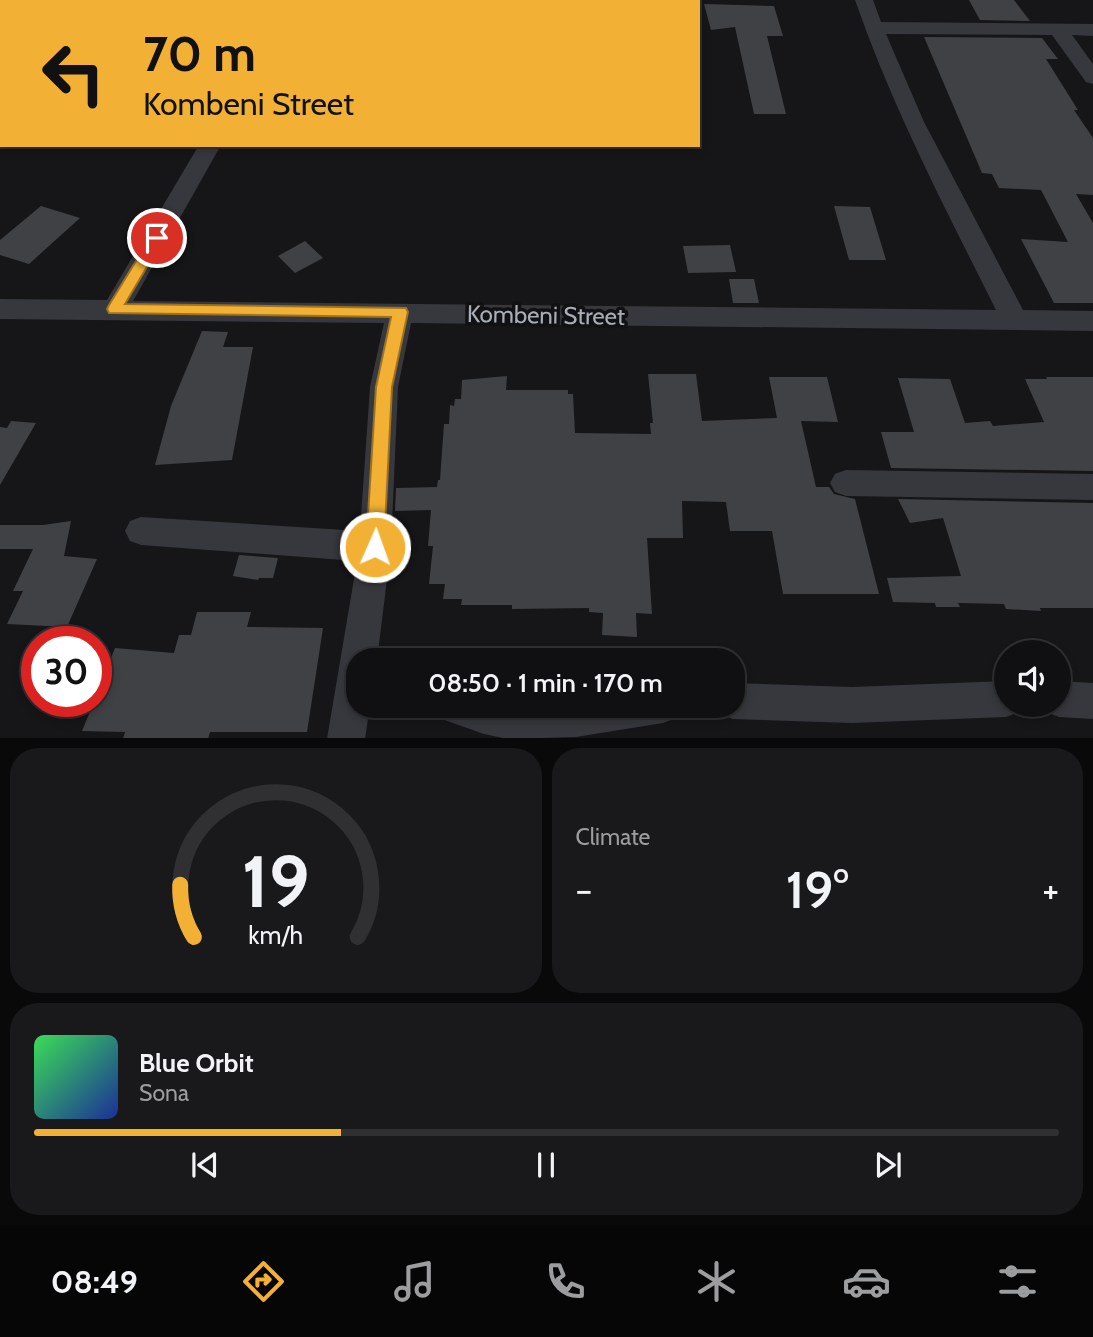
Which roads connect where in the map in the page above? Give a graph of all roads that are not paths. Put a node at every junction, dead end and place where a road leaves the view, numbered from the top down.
1 (864, 0) edge
2 (873, 28) junction
3 (1057, 29) junction
4 (1093, 30) edge
5 (1093, 78) edge
6 (209, 147) edge
7 (0, 309) edge
8 (115, 309) junction
9 (400, 312) junction
10 (1014, 320) junction
11 (1093, 321) edge
12 (846, 483) dead end
13 (1093, 487) edge
14 (141, 531) dead end
15 (375, 547) junction
16 (361, 648) edge
17 (994, 699) edge
18 (1071, 700) edge
19 (745, 701) edge
20 (1093, 701) edge
21 (350, 718) edge
22 (510, 718) edge
23 (590, 718) edge
24 (346, 738) edge

1 - 2 street
2 - 3 street
2 - 10 street
3 - 4 street
3 - 5 street
6 - 8 street
7 - 8 street, Kombeni Street
8 - 9 street, Kombeni Street
9 - 10 street, Kombeni Street
9 - 15 street
10 - 11 street, Kombeni Street
12 - 13 street
14 - 15 street
15 - 16 street
17 - 19 street
18 - 20 street
21 - 24 street
22 - 23 street

